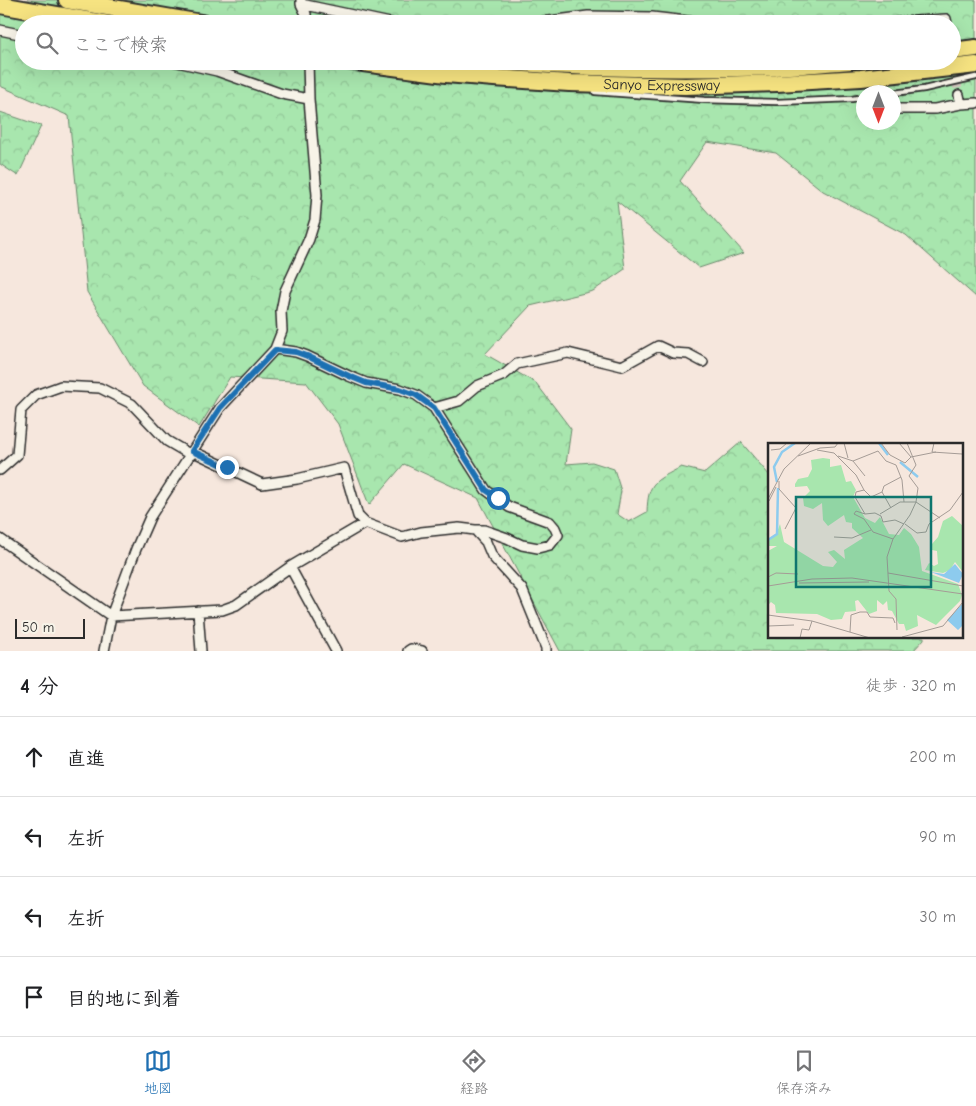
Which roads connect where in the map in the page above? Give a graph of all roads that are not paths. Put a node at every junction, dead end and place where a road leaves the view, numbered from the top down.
1 (67, 0) edge
2 (301, 2) edge
3 (0, 5) edge
4 (57, 15) edge
5 (154, 15) edge
6 (305, 15) edge
7 (357, 15) edge
8 (0, 30) edge
9 (15, 33) edge
10 (976, 43) edge
11 (972, 46) edge
12 (976, 65) edge
13 (961, 67) edge
14 (213, 70) edge
15 (308, 70) edge
16 (416, 70) edge
17 (484, 70) edge
18 (496, 70) edge
19 (499, 70) edge
20 (932, 70) edge
21 (976, 77) edge
22 (558, 88) dead end
23 (587, 91) dead end
24 (901, 92) edge
25 (856, 98) edge
26 (308, 99) junction
27 (976, 103) edge
28 (901, 109) edge
29 (275, 350) junction
30 (703, 362) dead end
31 (434, 408) junction
32 (191, 453) junction
33 (0, 470) edge
34 (365, 523) junction
35 (475, 530) junction
36 (0, 539) edge
37 (290, 567) junction
38 (198, 611) junction
39 (111, 616) junction
40 (104, 651) edge
41 (202, 651) edge
42 (336, 651) edge
43 (408, 651) edge
44 (422, 651) edge
45 (546, 651) edge

1 - 5 highway
2 - 6 street
2 - 7 street
3 - 4 highway
8 - 9 street
10 - 11 lane
12 - 13 highway, Sanyo Expressway
14 - 26 street
15 - 26 street
16 - 17 highway, Sanyo Expressway
18 - 22 lane
19 - 20 highway, Sanyo Expressway
21 - 24 lane
23 - 25 lane
26 - 29 street
27 - 28 street
29 - 31 street
29 - 32 street
30 - 31 street
31 - 35 street
32 - 33 street
32 - 34 street
32 - 39 street
34 - 35 street
34 - 37 street
35 - 45 street
36 - 39 street
37 - 38 street
37 - 42 street
38 - 39 street
38 - 41 street
39 - 40 street
43 - 44 street

